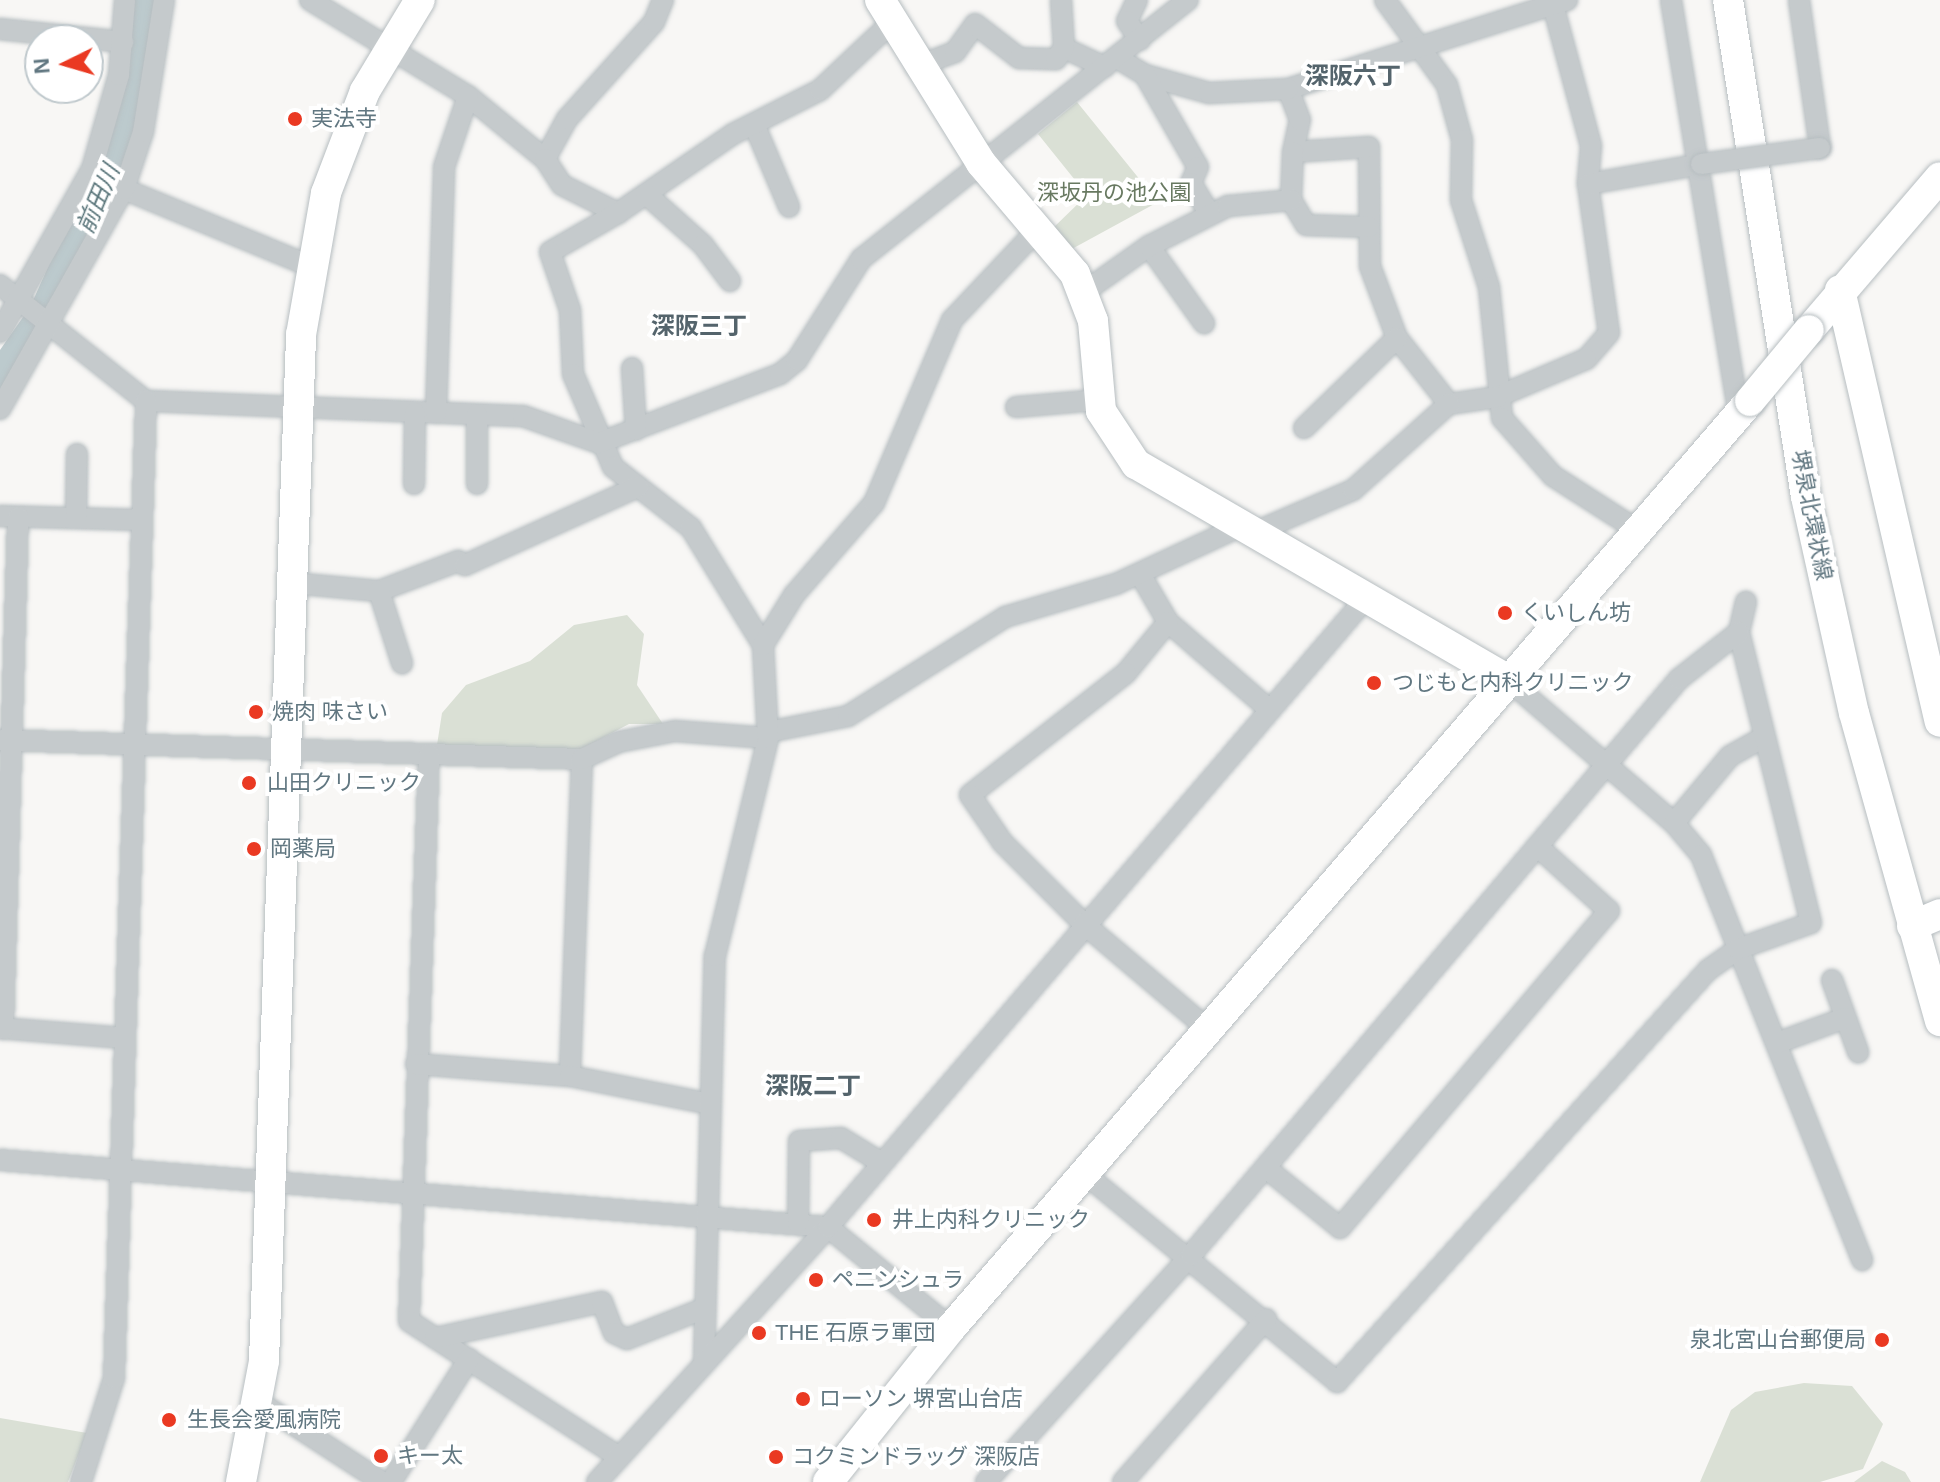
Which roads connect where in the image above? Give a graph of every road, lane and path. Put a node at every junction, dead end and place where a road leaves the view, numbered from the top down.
1 (125, 0) edge
2 (164, 0) edge
3 (310, 0) edge
4 (420, 0) edge
5 (663, 0) edge
6 (1061, 0) edge
7 (1137, 0) edge
8 (1188, 0) edge
9 (1385, 0) edge
10 (1671, 0) edge
11 (1728, 0) edge
12 (1799, 0) edge
13 (1560, 2) edge
14 (890, 9) edge
15 (0, 29) edge
16 (1140, 40) junction
17 (123, 42) junction
18 (1422, 45) junction
19 (1064, 48) junction
20 (387, 49) junction
21 (1111, 63) junction
22 (915, 67) junction
23 (1145, 75) junction
24 (1288, 89) junction
25 (468, 96) junction
26 (754, 124) junction
27 (1293, 152) junction
28 (545, 159) junction
29 (981, 163) junction
30 (1701, 164) junction
31 (1940, 177) edge
32 (1588, 184) junction
33 (124, 189) junction
34 (646, 194) junction
35 (1291, 200) junction
36 (789, 207) dead end
37 (618, 213) junction
38 (1210, 215) junction
39 (1369, 227) junction
40 (1037, 230) junction
41 (1149, 246) junction
42 (310, 266) junction
43 (730, 281) dead end
44 (0, 285) edge
45 (1840, 290) junction
46 (1084, 292) junction
47 (18, 300) junction
48 (1204, 323) dead end
49 (49, 324) junction
50 (0, 332) edge
51 (1397, 338) junction
52 (632, 368) dead end
53 (1497, 397) junction
54 (1098, 400) junction
55 (146, 401) junction
56 (1449, 404) junction
57 (1016, 407) dead end
58 (1745, 408) junction
59 (0, 409) edge
60 (298, 409) junction
61 (426, 413) junction
62 (477, 415) junction
63 (1304, 428) dead end
64 (636, 430) junction
65 (599, 443) junction
66 (77, 454) dead end
67 (414, 484) dead end
68 (477, 484) dead end
69 (638, 487) junction
70 (9, 517) edge
71 (76, 518) junction
72 (141, 520) junction
73 (1636, 529) junction
74 (1247, 530) junction
75 (1140, 574) junction
76 (292, 583) junction
77 (379, 591) junction
78 (1367, 597) junction
79 (1746, 602) dead end
80 (1168, 622) junction
81 (1739, 632) junction
82 (763, 645) junction
83 (402, 663) dead end
84 (1507, 679) junction
85 (1270, 710) junction
86 (1940, 722) edge
87 (768, 735) junction
88 (1762, 738) junction
89 (6, 740) edge
90 (135, 746) junction
91 (285, 749) junction
92 (429, 754) junction
93 (582, 759) junction
94 (1607, 766) junction
95 (1674, 823) junction
96 (1537, 846) junction
97 (1940, 914) edge
98 (1084, 924) junction
99 (1912, 926) junction
100 (1738, 949) junction
101 (1832, 980) dead end
102 (1845, 1018) junction
103 (1940, 1021) edge
104 (2, 1029) edge
105 (1210, 1031) junction
106 (124, 1038) junction
107 (1777, 1043) junction
108 (1858, 1052) dead end
109 (416, 1064) junction
110 (570, 1076) junction
111 (710, 1104) junction
112 (0, 1160) edge
113 (882, 1163) junction
114 (1266, 1168) junction
115 (118, 1171) junction
116 (1085, 1174) junction
117 (270, 1183) junction
118 (416, 1191) junction
119 (702, 1216) junction
120 (798, 1223) junction
121 (828, 1227) junction
122 (1191, 1255) junction
123 (1862, 1260) dead end
124 (705, 1308) junction
125 (1266, 1319) junction
126 (951, 1328) junction
127 (435, 1338) junction
128 (469, 1359) junction
129 (704, 1363) junction
130 (259, 1402) junction
131 (618, 1456) junction
132 (81, 1482) edge
133 (241, 1482) edge
134 (382, 1482) edge
135 (391, 1482) edge
136 (597, 1482) edge
137 (828, 1482) edge
138 (986, 1482) edge
139 (1123, 1482) edge

1 - 17 street
2 - 33 street
3 - 20 street
4 - 20 street
5 - 28 street
6 - 19 street
7 - 16 street
8 - 16 street
9 - 18 street
10 - 30 street
11 - 99 street, 堺泉北環状線
12 - 30 street, bridge
13 - 18 street
13 - 32 street
14 - 22 street
14 - 26 street
15 - 17 street
16 - 21 street
17 - 47 street
18 - 24 street
18 - 53 street
19 - 21 street
19 - 22 street
20 - 25 street
20 - 42 street
21 - 23 street
21 - 29 street
22 - 29 street
23 - 24 street
23 - 38 street
24 - 27 street
25 - 28 street
25 - 61 street
26 - 34 street
26 - 36 street
27 - 35 street
27 - 39 street
28 - 37 street
29 - 40 street
29 - 64 street
30 - 32 street
30 - 58 street
31 - 45 street
32 - 53 street
33 - 42 street
33 - 49 street
34 - 37 street
34 - 43 street
35 - 38 street
35 - 39 street
37 - 65 street
38 - 41 street
39 - 51 street
40 - 46 street
40 - 82 street
41 - 46 street
41 - 48 street
42 - 60 street
44 - 47 street
45 - 58 street, bridge
45 - 86 street
46 - 54 street
47 - 49 street
47 - 50 street
49 - 55 street
49 - 59 street
51 - 56 street
51 - 63 street
52 - 64 street
53 - 56 street
53 - 73 street
54 - 57 street
54 - 74 street
55 - 60 street
55 - 72 street
56 - 74 street
58 - 73 street
60 - 61 street
60 - 76 street
61 - 62 street
61 - 67 street
62 - 65 street
62 - 68 street
64 - 65 street
65 - 69 street
66 - 71 street
69 - 77 street
69 - 82 street
70 - 71 street
70 - 89 street
71 - 72 street
72 - 90 street
73 - 84 street
74 - 75 street
74 - 78 street
75 - 80 street
75 - 87 street
76 - 77 street
76 - 91 street
77 - 83 street
78 - 84 street
78 - 85 street
79 - 81 street
80 - 85 street
80 - 98 street
81 - 88 street
81 - 94 street
82 - 87 street
84 - 94 street
84 - 105 street
85 - 98 street
87 - 93 street
87 - 111 street
88 - 95 street
88 - 100 street
89 - 90 street
89 - 104 street
90 - 91 street
90 - 106 street
91 - 92 street
91 - 117 street
92 - 93 street
92 - 109 street
93 - 110 street
94 - 95 street
94 - 96 street
95 - 100 street
96 - 114 street
96 - 114 street
97 - 99 street
98 - 105 street
98 - 113 street
99 - 103 street, 堺泉北環状線
100 - 107 street
100 - 125 street
101 - 102 street
102 - 107 street
102 - 108 street
104 - 106 street
105 - 116 street
106 - 115 street
107 - 123 street
109 - 110 street
109 - 118 street
110 - 111 street
111 - 119 street
112 - 115 street
113 - 120 street
113 - 121 street
114 - 122 street
115 - 117 street
115 - 132 street
116 - 122 street
116 - 126 street
117 - 118 street
117 - 130 street
118 - 119 street
118 - 127 street
119 - 120 street
119 - 124 street
120 - 121 street
121 - 126 street
121 - 129 street
122 - 125 street
122 - 138 street
124 - 127 street
124 - 129 street
125 - 139 street
126 - 137 street
127 - 128 street
128 - 131 street
128 - 135 street
129 - 131 street
130 - 133 street
130 - 134 street
131 - 136 street

